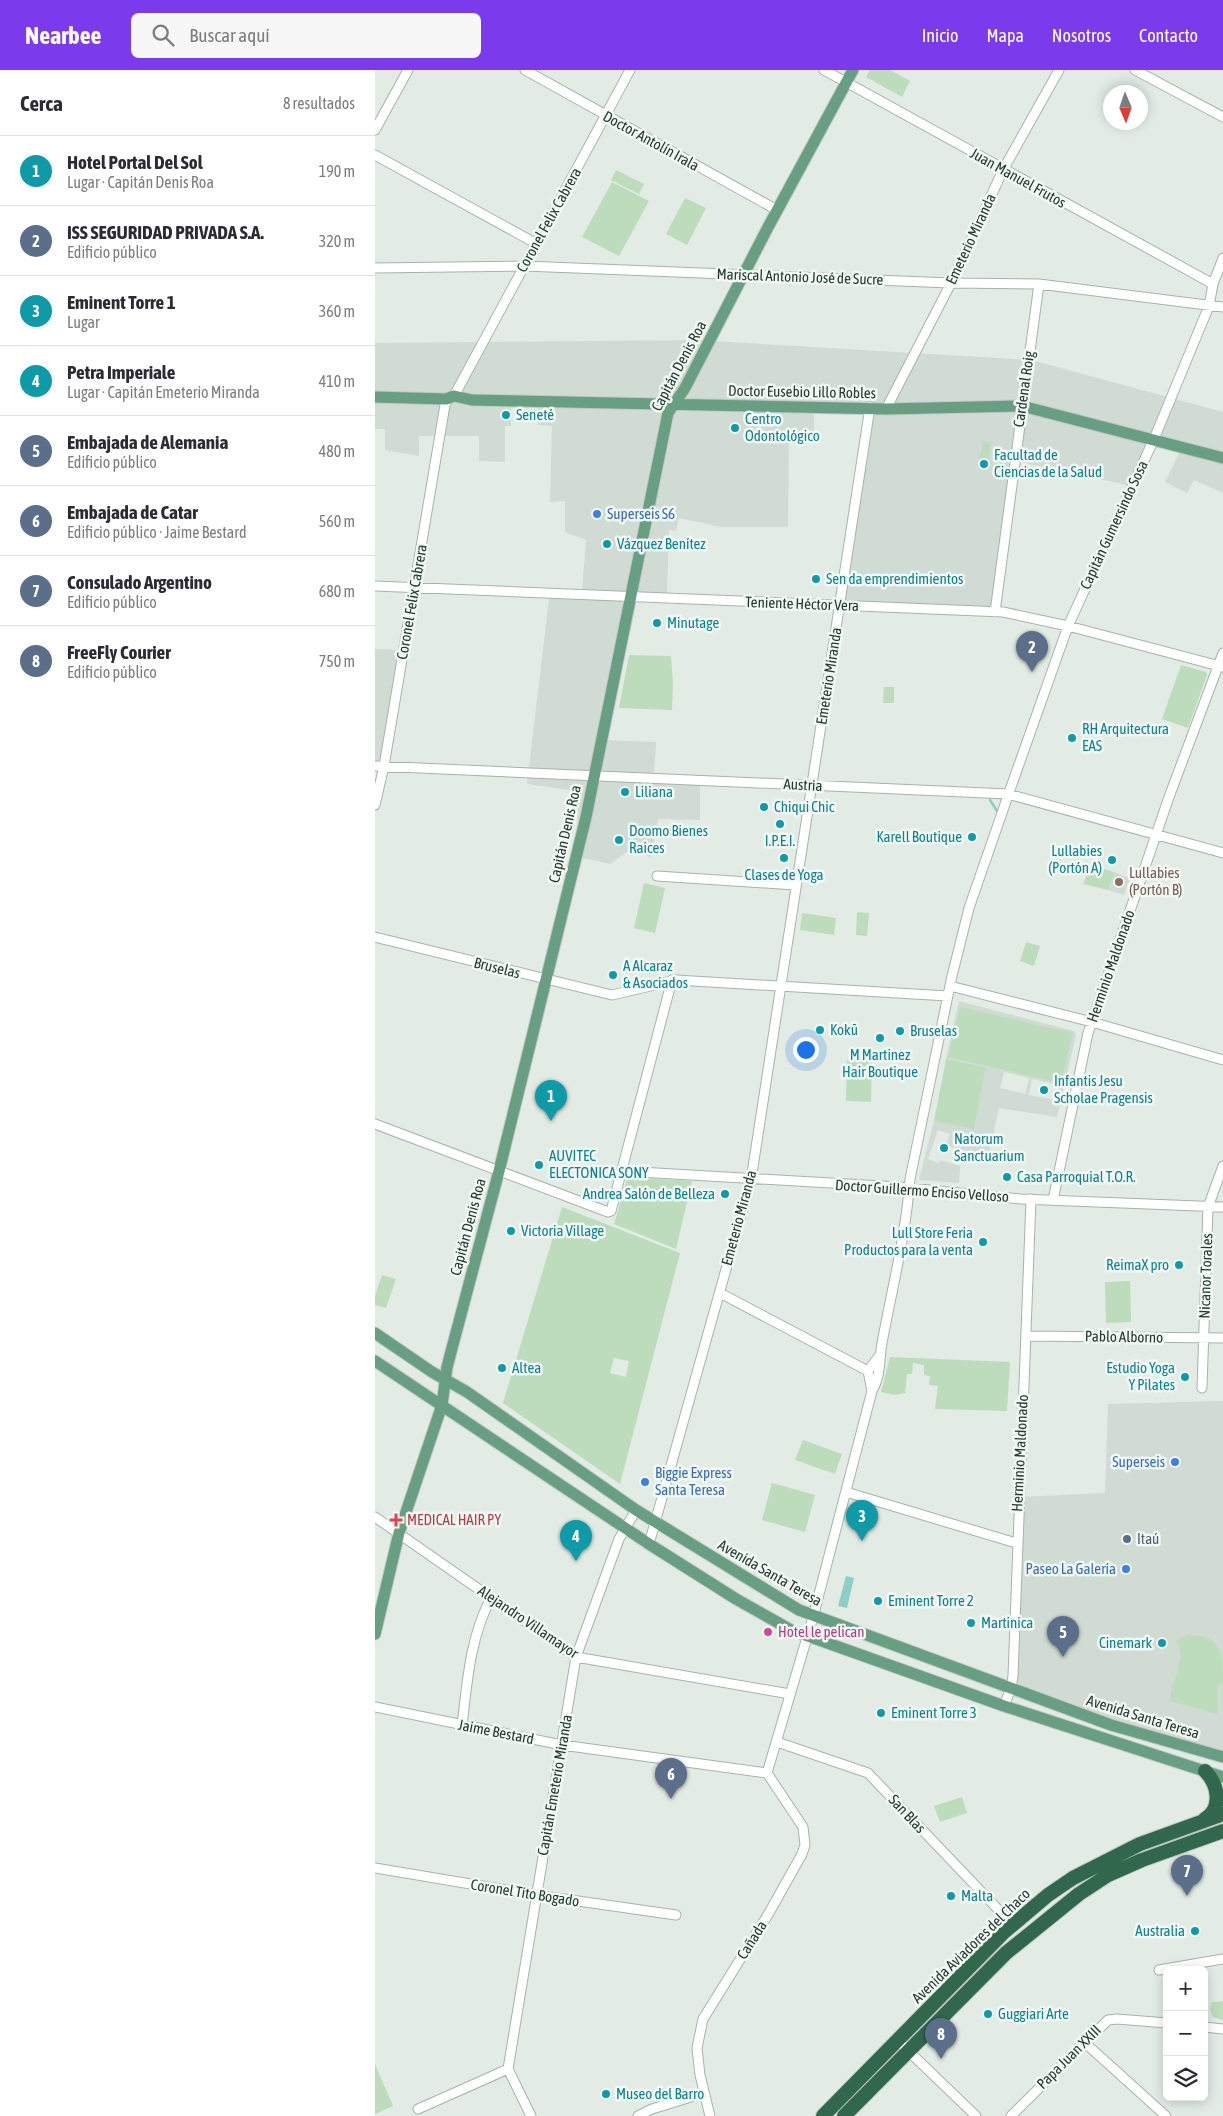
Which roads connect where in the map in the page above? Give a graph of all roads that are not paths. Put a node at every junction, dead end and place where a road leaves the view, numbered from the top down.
1 (408, 70) edge
2 (525, 70) edge
3 (630, 70) edge
4 (824, 70) edge
5 (853, 70) edge
6 (1059, 70) edge
7 (1135, 70) edge
8 (846, 82) junction
9 (607, 116) junction
10 (1223, 117) edge
11 (375, 130) edge
12 (375, 155) edge
13 (1003, 170) junction
14 (777, 210) junction
15 (537, 244) junction
16 (1223, 258) edge
17 (524, 266) junction
18 (375, 268) edge
19 (745, 273) junction
20 (951, 283) junction
21 (1039, 284) junction
22 (1213, 284) junction
23 (1209, 306) junction
24 (1223, 307) edge
25 (375, 398) edge
26 (450, 398) junction
27 (674, 406) junction
28 (1022, 406) junction
29 (870, 407) junction
30 (886, 409) junction
31 (1153, 439) junction
32 (1223, 458) edge
33 (375, 586) edge
34 (415, 587) junction
35 (629, 597) junction
36 (839, 605) junction
37 (995, 612) junction
38 (1068, 626) junction
39 (1223, 653) edge
40 (1221, 666) edge
41 (379, 766) edge
42 (594, 776) junction
43 (812, 786) junction
44 (1008, 794) junction
45 (375, 805) edge
46 (1157, 835) junction
47 (1223, 853) edge
48 (657, 876) dead end
49 (795, 885) junction
50 (375, 937) edge
51 (546, 980) junction
52 (672, 980) junction
53 (950, 986) junction
54 (780, 987) junction
55 (948, 996) junction
56 (1092, 1022) junction
57 (1223, 1060) edge
58 (375, 1124) edge
59 (1223, 1166) edge
60 (499, 1171) junction
61 (622, 1171) junction
62 (751, 1180) junction
63 (909, 1189) junction
64 (1031, 1199) junction
65 (1053, 1200) junction
66 (1208, 1206) junction
67 (1223, 1207) edge
68 (720, 1293) junction
69 (375, 1333) edge
70 (1026, 1336) junction
71 (1204, 1338) junction
72 (1223, 1338) edge
73 (879, 1356) junction
74 (375, 1361) edge
75 (868, 1372) junction
76 (445, 1380) junction
77 (1202, 1388) dead end
78 (872, 1391) junction
79 (442, 1405) junction
80 (846, 1492) junction
81 (636, 1510) junction
82 (375, 1518) edge
83 (656, 1522) junction
84 (626, 1528) junction
85 (399, 1533) junction
86 (1016, 1543) junction
87 (649, 1544) junction
88 (491, 1598) junction
89 (378, 1604) edge
90 (813, 1616) junction
91 (375, 1634) edge
92 (806, 1636) junction
93 (576, 1657) junction
94 (1011, 1688) junction
95 (790, 1694) junction
96 (1004, 1706) junction
97 (375, 1707) edge
98 (462, 1726) junction
99 (777, 1742) junction
100 (562, 1745) junction
101 (1223, 1757) edge
102 (1205, 1771) junction
103 (767, 1773) junction
104 (1223, 1777) edge
105 (1223, 1814) edge
106 (1197, 1822) junction
107 (1223, 1831) edge
108 (375, 1868) edge
109 (536, 1895) junction
110 (676, 1915) dead end
111 (1013, 1925) junction
112 (1223, 1959) edge
113 (1159, 1970) dead end
114 (1163, 2023) edge
115 (1208, 2027) edge
116 (1223, 2029) edge
117 (897, 2040) junction
118 (1084, 2042) junction
119 (908, 2051) junction
120 (508, 2070) junction
121 (705, 2093) junction
122 (418, 2109) dead end
123 (531, 2116) edge
124 (638, 2116) edge
125 (710, 2116) edge
126 (823, 2116) edge
127 (844, 2116) edge
128 (976, 2116) edge
129 (1011, 2116) edge
130 (1166, 2116) edge

1 - 11 street
2 - 9 street, Doctor Antolín Irala
3 - 9 street, Coronel Felix Cabrera
4 - 8 street, Juan Manuel Frutos
5 - 8 main road, Capitán Denis Roa
6 - 13 street, Emeterio Miranda
7 - 10 street
8 - 13 street, Juan Manuel Frutos
8 - 14 main road, Capitán Denis Roa
9 - 14 street, Doctor Antolín Irala
9 - 15 street, Coronel Felix Cabrera
12 - 15 street
13 - 20 street, Emeterio Miranda
13 - 22 street, Juan Manuel Frutos
14 - 19 main road, Capitán Denis Roa
15 - 17 street, Coronel Felix Cabrera
16 - 22 street, Capitán Gumersindo Sosa
17 - 18 street, Mariscal Antonio José de Sucre
17 - 19 street, Mariscal Antonio José de Sucre
17 - 26 street, Coronel Felix Cabrera
19 - 20 street, Mariscal Antonio José de Sucre
19 - 27 main road, Capitán Denis Roa
20 - 21 street, Mariscal Antonio José de Sucre
20 - 30 street, Emeterio Miranda
21 - 23 street, Mariscal Antonio José de Sucre
21 - 28 street, Cardenal Roig
22 - 23 street, Capitán Gumersindo Sosa
23 - 24 street, Mariscal Antonio José de Sucre
23 - 31 street, Capitán Gumersindo Sosa
25 - 26 main road, Doctor Eusebio Lillo Robles
26 - 27 main road, Doctor Eusebio Lillo Robles
26 - 34 street, Coronel Felix Cabrera
27 - 29 main road, Doctor Eusebio Lillo Robles
27 - 35 main road, Capitán Denis Roa
28 - 30 main road, Doctor Eusebio Lillo Robles
28 - 31 main road, Doctor Eusebio Lillo Robles
28 - 37 street, Cardenal Roig
29 - 30 main road, Doctor Eusebio Lillo Robles
29 - 36 street, Emeterio Miranda
31 - 32 main road, Doctor Eusebio Lillo Robles
31 - 38 street, Capitán Gumersindo Sosa
33 - 34 street, Teniente Héctor Vera
34 - 35 street, Teniente Héctor Vera
34 - 41 street, Coronel Felix Cabrera
35 - 36 street, Teniente Héctor Vera
35 - 42 main road, Capitán Denis Roa
36 - 37 street, Teniente Héctor Vera
36 - 43 street, Emeterio Miranda
37 - 38 street, Teniente Héctor Vera
38 - 40 street, Teniente Héctor Vera
38 - 44 street, Capitán Gumersindo Sosa
39 - 40 street, Herminio Maldonado
40 - 46 street, Herminio Maldonado
41 - 42 street, Austria
41 - 45 street, Coronel Felix Cabrera
42 - 43 street, Austria
42 - 51 main road, Capitán Denis Roa
43 - 44 street, Austria
43 - 49 street, Emeterio Miranda
44 - 46 street, Austria
44 - 53 street, Capitán Gumersindo Sosa
46 - 47 street, Austria
46 - 56 street, Herminio Maldonado
48 - 49 street
49 - 54 street, Emeterio Miranda
50 - 51 street, Bruselas
51 - 52 street, Bruselas
51 - 60 main road, Capitán Denis Roa
52 - 54 street, Bruselas
52 - 61 street
53 - 55 street, Capitán Gumersindo Sosa
53 - 56 street
54 - 55 street, Bruselas
54 - 62 street, Emeterio Miranda
55 - 63 street, Capitán Gumersindo Sosa
56 - 57 street
56 - 65 street, Herminio Maldonado
58 - 60 street
59 - 66 street, Nicanor Torales
60 - 61 street
60 - 76 main road, Capitán Denis Roa
61 - 62 street, Doctor Guillermo Enciso Velloso
62 - 63 street, Doctor Guillermo Enciso Velloso
62 - 68 street, Emeterio Miranda
63 - 64 street, Doctor Guillermo Enciso Velloso
63 - 73 street, Capitán Gumersindo Sosa
64 - 65 street, Doctor Guillermo Enciso Velloso
64 - 70 street, Herminio Maldonado
65 - 66 street, Doctor Guillermo Enciso Velloso
66 - 67 street, Doctor Guillermo Enciso Velloso
66 - 71 street, Nicanor Torales
68 - 75 street
68 - 83 street, Emeterio Miranda
69 - 76 main road, Avenida Santa Teresa
70 - 71 street, Pablo Alborno
70 - 86 street, Herminio Maldonado
71 - 72 street, Pablo Alborno
71 - 77 street, Nicanor Torales
73 - 75 street
73 - 78 street
74 - 79 main road
75 - 78 street
76 - 79 main road, Capitán Denis Roa
76 - 81 main road, Avenida Santa Teresa
78 - 80 street
79 - 84 main road
79 - 85 main road, Capitán Denis Roa
80 - 86 street
80 - 90 street
81 - 83 main road, Avenida Santa Teresa
81 - 84 street, Capitán Emeterio Miranda
82 - 85 street, Alejandro Villamayor
83 - 87 street, Emeterio Miranda
83 - 90 main road, Avenida Santa Teresa
84 - 87 main road
84 - 93 street, Capitán Emeterio Miranda
85 - 88 street, Alejandro Villamayor
85 - 89 main road, Capitán Denis Roa
86 - 94 street, Herminio Maldonado
87 - 92 main road
88 - 93 street, Alejandro Villamayor
88 - 98 street
89 - 91 main road, Capitán Denis Roa
90 - 92 street
90 - 94 main road, Avenida Santa Teresa
92 - 95 street
92 - 96 main road
93 - 95 street, Alejandro Villamayor
93 - 100 street, Capitán Emeterio Miranda
94 - 96 street, Herminio Maldonado
94 - 101 main road, Avenida Santa Teresa
95 - 99 street
96 - 102 main road
97 - 98 street, Jaime Bestard
98 - 100 street, Jaime Bestard
99 - 103 street
99 - 111 street, San Blas
100 - 103 street, Jaime Bestard
100 - 109 street, Capitán Emeterio Miranda
102 - 104 main road
102 - 106 highway
103 - 121 street, Cañada
105 - 106 highway, Avenida Aviadores del Chaco
106 - 111 highway, Avenida Aviadores del Chaco
107 - 119 highway, Avenida Aviadores del Chaco
108 - 109 street, Coronel Tito Bogado
109 - 110 street, Coronel Tito Bogado
109 - 120 street, Capitán Emeterio Miranda
111 - 117 highway, Avenida Aviadores del Chaco
112 - 113 street
114 - 118 street, Papa Juan XXIII
115 - 116 street
117 - 119 street
117 - 126 highway, Avenida Aviadores del Chaco
118 - 129 street, Papa Juan XXIII
118 - 130 street
119 - 127 highway, Avenida Aviadores del Chaco
119 - 128 street
120 - 122 street
120 - 123 street
121 - 124 street
121 - 125 street, Cañada

